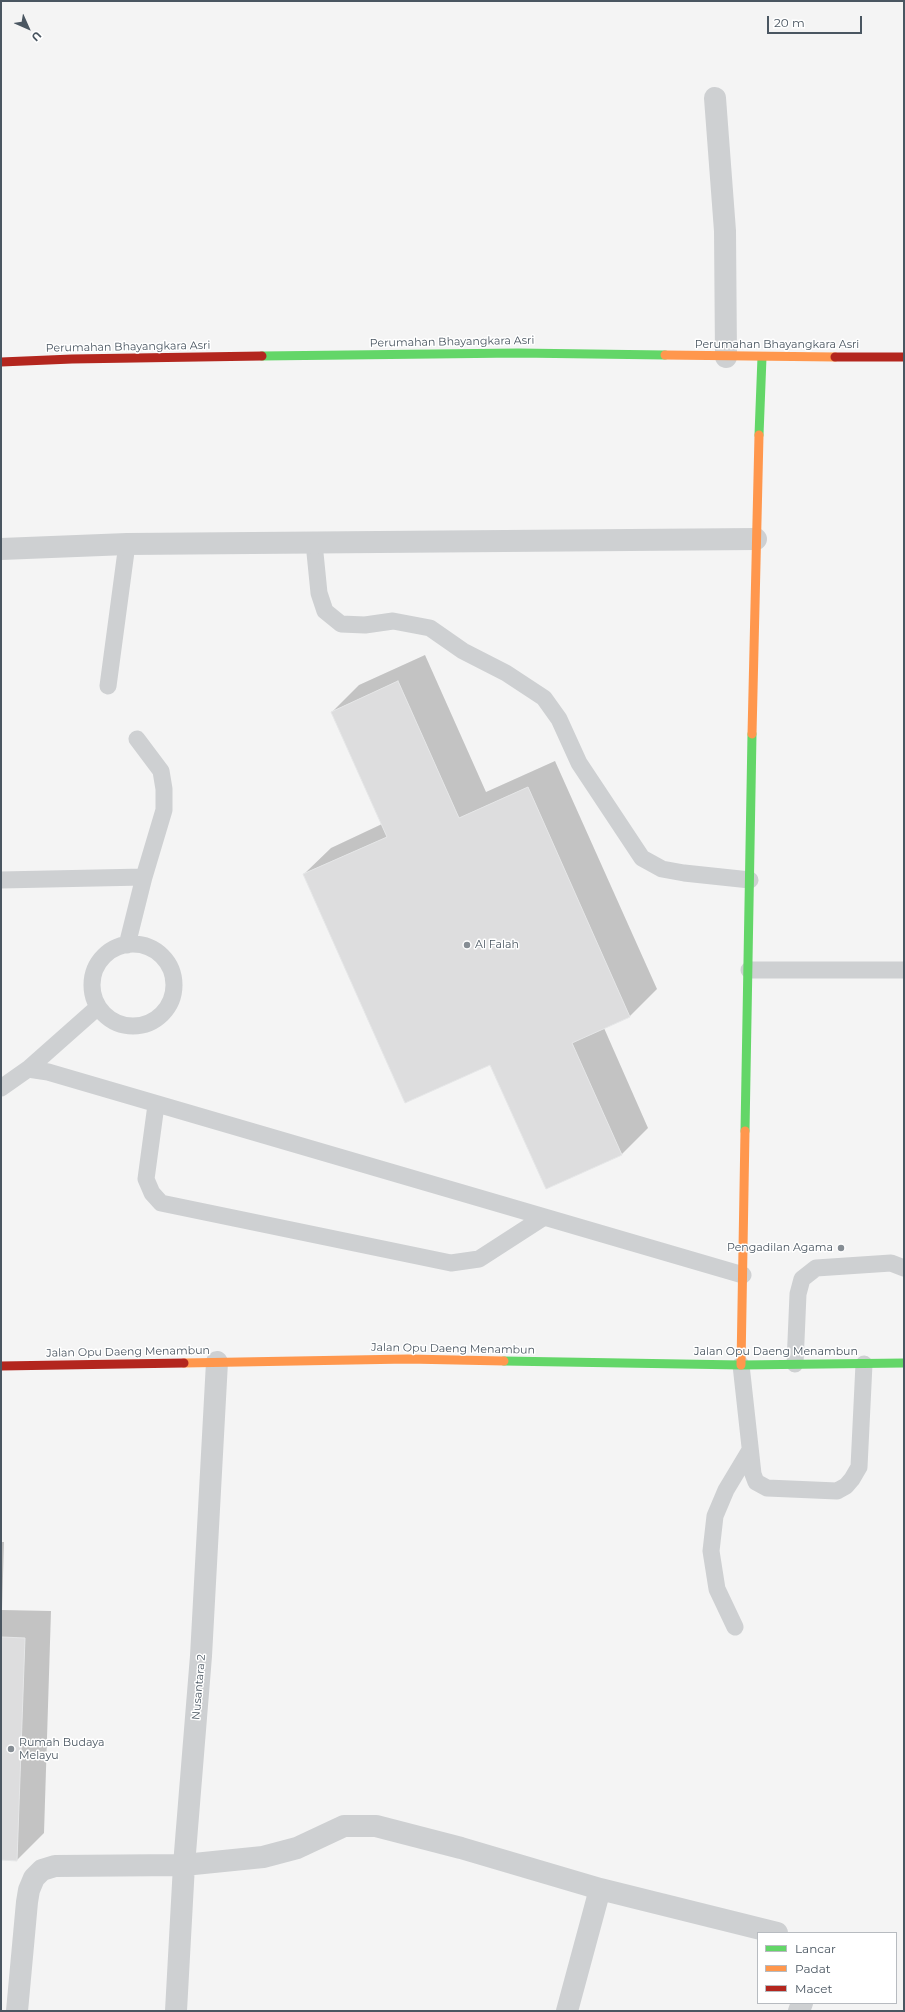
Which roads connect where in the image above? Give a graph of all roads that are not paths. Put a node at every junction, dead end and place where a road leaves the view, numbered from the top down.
1 (715, 98) dead end
2 (726, 357) junction
3 (762, 357) junction
4 (904, 358) edge
5 (1, 362) edge
6 (756, 539) junction
7 (314, 543) junction
8 (128, 544) junction
9 (1, 549) edge
10 (108, 686) dead end
11 (137, 740) dead end
12 (144, 877) junction
13 (1, 880) edge
14 (750, 880) junction
15 (127, 945) junction
16 (749, 970) junction
17 (904, 970) edge
18 (98, 1007) junction
19 (28, 1069) junction
20 (1, 1088) edge
21 (156, 1105) junction
22 (544, 1217) junction
23 (904, 1268) edge
24 (743, 1275) junction
25 (217, 1362) junction
26 (904, 1363) edge
27 (795, 1364) junction
28 (864, 1364) junction
29 (741, 1365) junction
30 (1, 1366) edge
31 (750, 1450) junction
32 (735, 1627) dead end
33 (184, 1865) junction
34 (600, 1889) junction
35 (773, 1932) edge
36 (17, 2011) edge
37 (176, 2011) edge
38 (567, 2011) edge

1 - 2 street
2 - 3 main road, Perumahan Bhayangkara Asri
2 - 5 main road, Perumahan Bhayangkara Asri
3 - 4 main road, Perumahan Bhayangkara Asri
3 - 6 main road
6 - 7 street
6 - 14 main road
7 - 8 street
7 - 14 lane
8 - 9 street
8 - 10 lane
11 - 12 lane
12 - 13 lane
12 - 15 lane
14 - 16 main road
15 - 18 lane
15 - 18 lane
16 - 17 lane
16 - 24 main road
18 - 19 lane
19 - 20 lane
19 - 21 lane
21 - 22 lane
21 - 22 lane
22 - 24 lane
23 - 27 lane
24 - 29 main road
25 - 29 main road, Jalan Opu Daeng Menambun
25 - 30 main road, Jalan Opu Daeng Menambun
25 - 33 street, Nusantara 2
26 - 28 main road, Jalan Opu Daeng Menambun
27 - 28 main road, Jalan Opu Daeng Menambun
27 - 29 main road, Jalan Opu Daeng Menambun
28 - 31 lane
29 - 31 lane
31 - 32 lane
33 - 34 street
33 - 36 street
33 - 37 street, Nusantara 2
34 - 35 street
34 - 38 street

